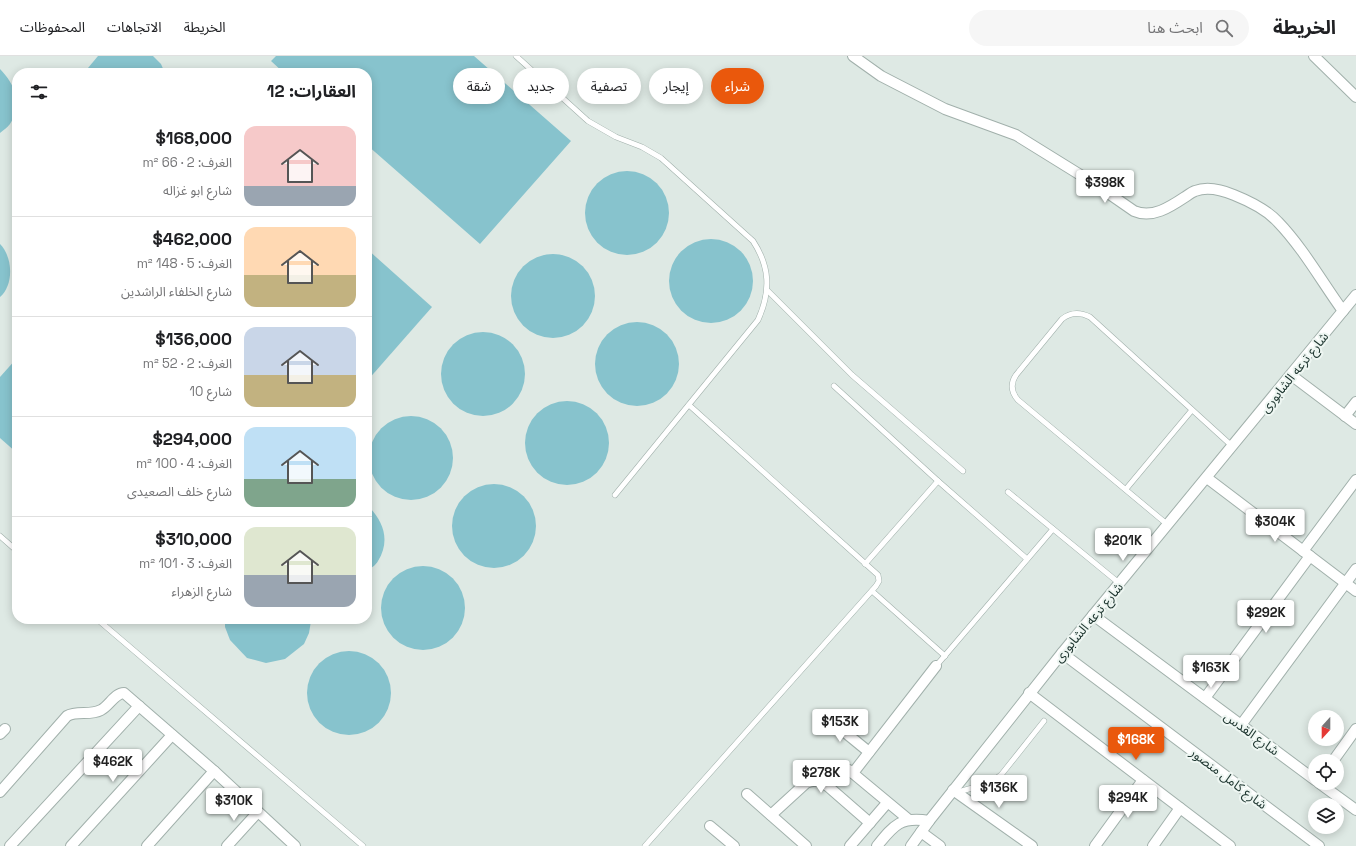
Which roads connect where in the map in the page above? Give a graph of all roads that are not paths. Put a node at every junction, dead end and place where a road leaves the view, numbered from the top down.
1 (516, 56) edge
2 (853, 56) edge
3 (1314, 56) edge
4 (1356, 97) edge
5 (767, 290) junction
6 (1356, 295) edge
7 (1343, 311) junction
8 (1291, 375) junction
9 (834, 386) dead end
10 (1356, 402) edge
11 (689, 405) junction
12 (1192, 410) junction
13 (1345, 416) junction
14 (1356, 424) edge
15 (1232, 447) junction
16 (963, 471) dead end
17 (1207, 478) junction
18 (1356, 480) edge
19 (938, 481) junction
20 (1126, 489) junction
21 (1008, 492) dead end
22 (615, 495) dead end
23 (1168, 524) junction
24 (1053, 529) junction
25 (0, 536) edge
26 (12, 547) edge
27 (1306, 553) junction
28 (1027, 559) junction
29 (865, 564) junction
30 (1356, 569) edge
31 (1346, 583) junction
32 (1119, 584) junction
33 (872, 591) junction
34 (1356, 591) edge
35 (1093, 615) junction
36 (103, 624) edge
37 (1062, 653) junction
38 (945, 656) junction
39 (936, 666) joint
40 (1029, 694) junction
41 (1205, 698) junction
42 (139, 706) junction
43 (825, 716) dead end
44 (1044, 721) dead end
45 (1241, 725) junction
46 (1356, 729) edge
47 (172, 734) junction
48 (869, 752) junction
49 (1338, 754) edge
50 (214, 771) junction
51 (853, 773) junction
52 (1308, 775) edge
53 (1143, 780) junction
54 (826, 784) junction
55 (1329, 790) edge
56 (955, 791) junction
57 (0, 792) edge
58 (747, 794) dead end
59 (887, 803) junction
60 (1180, 808) junction
61 (1356, 810) edge
62 (258, 812) junction
63 (771, 815) junction
64 (908, 819) junction
65 (929, 821) junction
66 (870, 823) junction
67 (710, 826) dead end
68 (921, 832) junction
69 (10, 846) edge
70 (71, 846) edge
71 (147, 846) edge
72 (227, 846) edge
73 (295, 846) edge
74 (364, 846) edge
75 (645, 846) edge
76 (734, 846) edge
77 (806, 846) edge
78 (850, 846) edge
79 (877, 846) edge
80 (911, 846) edge
81 (940, 846) edge
82 (1032, 846) edge
83 (1095, 846) edge
84 (1153, 846) edge
85 (1230, 846) edge
86 (1319, 846) edge

1 - 5 lane
2 - 7 street
3 - 4 street
5 - 11 lane
5 - 16 lane
6 - 7 street, شارع ترعه الشابورى
7 - 8 street, شارع ترعه الشابورى
8 - 13 street
8 - 15 street, شارع ترعه الشابورى
9 - 19 lane
10 - 13 street
11 - 22 lane
11 - 29 lane
12 - 15 lane
12 - 20 lane
12 - 20 lane
13 - 14 street
15 - 17 street, شارع ترعه الشابورى
17 - 23 street, شارع ترعه الشابورى
17 - 27 street
18 - 27 street
19 - 28 lane
19 - 29 lane
20 - 23 lane
21 - 24 lane
23 - 32 street, شارع ترعه الشابورى
24 - 28 lane
24 - 32 lane
25 - 26 lane
27 - 31 street
27 - 41 street
28 - 38 lane
29 - 33 lane
30 - 31 street
31 - 34 street
31 - 45 street
32 - 35 street, شارع ترعه الشابورى
33 - 38 lane
33 - 75 lane
35 - 37 street, شارع ترعه الشابورى
35 - 41 street, شارع القدس
36 - 74 lane
37 - 40 street, شارع ترعه الشابورى
37 - 86 street, شارع كامل منصور
38 - 39 lane
39 - 48 street
40 - 53 street
40 - 56 street, شارع ترعه الشابورى
41 - 45 street, شارع القدس
42 - 47 street
42 - 57 street
42 - 69 street
43 - 48 street
44 - 56 lane
45 - 52 street, شارع القدس
46 - 49 street
47 - 50 street
47 - 70 street
48 - 51 street
50 - 62 street
50 - 71 street
51 - 54 street
51 - 59 street
53 - 60 street
53 - 83 street
54 - 63 street
54 - 66 street
55 - 61 street
56 - 65 street, شارع ترعه الشابورى
56 - 82 street
58 - 63 street
59 - 64 street
59 - 66 street
60 - 84 street
60 - 85 street
62 - 72 street
62 - 73 street
63 - 77 street
64 - 65 street
64 - 79 street
65 - 68 street, شارع ترعه الشابورى
66 - 78 street
67 - 76 street
68 - 80 street, شارع ترعه الشابورى
68 - 81 street

